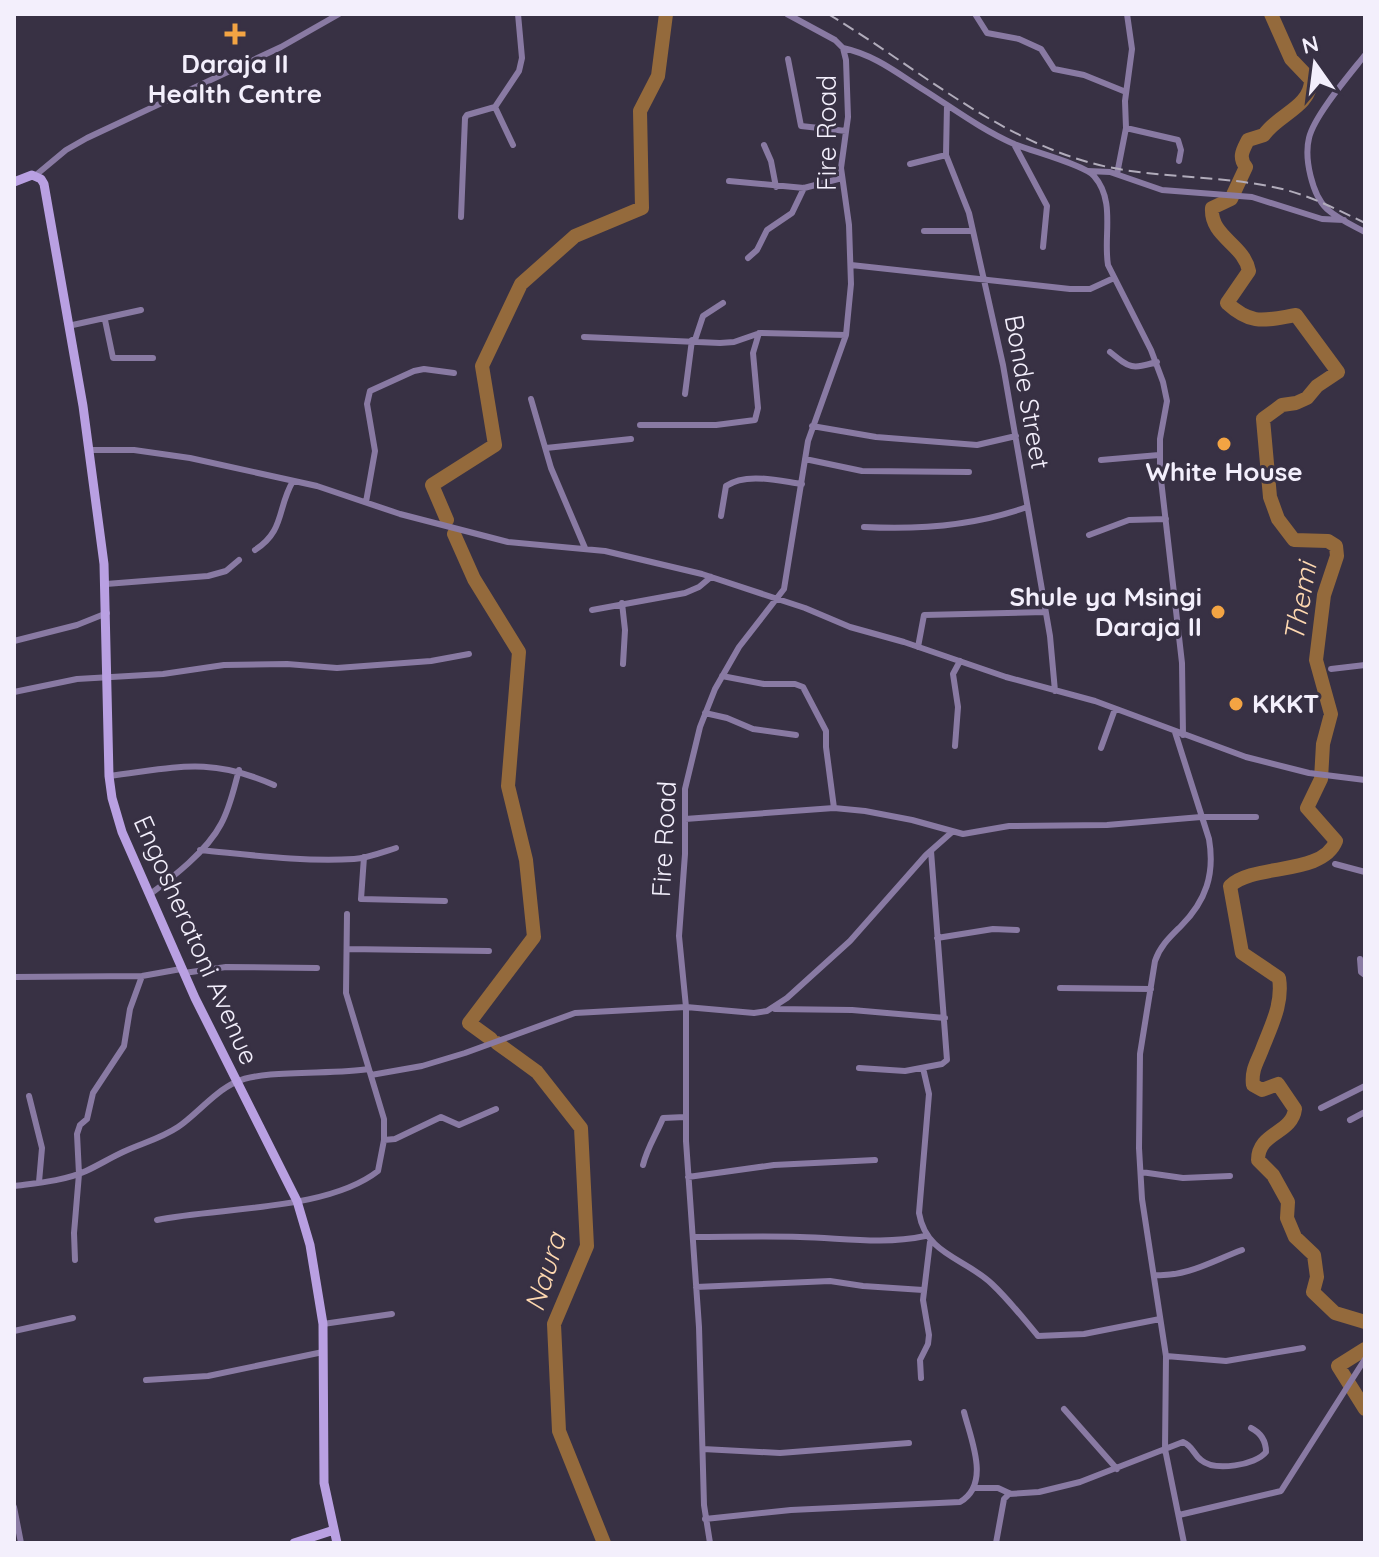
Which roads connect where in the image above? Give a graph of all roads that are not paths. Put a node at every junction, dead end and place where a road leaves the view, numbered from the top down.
1 (518, 14) edge
2 (787, 14) edge
3 (975, 14) edge
4 (1127, 14) edge
5 (336, 16) edge
6 (843, 48) junction
7 (1365, 55) edge
8 (788, 59) dead end
9 (1126, 92) junction
10 (947, 105) junction
11 (495, 107) junction
12 (1126, 128) junction
13 (846, 131) junction
14 (1014, 144) junction
15 (513, 145) dead end
16 (764, 145) dead end
17 (946, 155) junction
18 (1179, 161) dead end
19 (910, 164) dead end
20 (1088, 171) junction
21 (1117, 174) junction
22 (36, 175) junction
23 (842, 178) junction
24 (729, 181) dead end
25 (14, 182) edge
26 (776, 187) junction
27 (804, 188) junction
28 (461, 217) dead end
29 (1344, 220) junction
30 (924, 231) dead end
31 (973, 231) junction
32 (1365, 232) edge
33 (1043, 247) dead end
34 (748, 258) dead end
35 (851, 265) junction
36 (1114, 278) junction
37 (985, 281) junction
38 (723, 303) dead end
39 (141, 310) dead end
40 (105, 320) junction
41 (68, 326) junction
42 (760, 333) junction
43 (846, 335) junction
44 (584, 337) dead end
45 (693, 340) junction
46 (1110, 352) dead end
47 (153, 358) dead end
48 (1157, 362) junction
49 (454, 373) dead end
50 (685, 394) dead end
51 (531, 399) dead end
52 (640, 425) dead end
53 (812, 426) junction
54 (1016, 436) junction
55 (631, 439) dead end
56 (546, 448) junction
57 (89, 450) junction
58 (1159, 455) junction
59 (805, 459) junction
60 (1101, 460) dead end
61 (969, 472) dead end
62 (293, 481) junction
63 (802, 484) junction
64 (366, 502) junction
65 (1027, 507) junction
66 (721, 516) dead end
67 (1166, 519) junction
68 (864, 527) dead end
69 (1089, 535) dead end
70 (585, 548) junction
71 (255, 550) dead end
72 (239, 560) dead end
73 (711, 577) junction
74 (106, 584) junction
75 (778, 600) junction
76 (622, 603) junction
77 (592, 610) dead end
78 (1045, 612) junction
79 (107, 613) junction
80 (14, 641) edge
81 (918, 647) junction
82 (469, 654) dead end
83 (960, 661) junction
84 (623, 664) dead end
85 (1365, 665) edge
86 (1331, 669) dead end
87 (108, 676) junction
88 (722, 676) junction
89 (1055, 691) junction
90 (14, 692) edge
91 (1115, 709) junction
92 (705, 713) junction
93 (1175, 732) junction
94 (796, 735) dead end
95 (1183, 735) junction
96 (955, 746) dead end
97 (1101, 748) dead end
98 (239, 770) junction
99 (109, 776) junction
100 (1365, 780) edge
101 (274, 785) dead end
102 (834, 808) junction
103 (1201, 817) junction
104 (1256, 817) dead end
105 (685, 819) junction
106 (952, 832) junction
107 (396, 848) dead end
108 (200, 850) junction
109 (931, 851) junction
110 (364, 857) junction
111 (1335, 864) dead end
112 (1365, 872) edge
113 (149, 895) junction
114 (445, 901) dead end
115 (347, 914) dead end
116 (1017, 930) dead end
117 (937, 938) junction
118 (347, 949) junction
119 (489, 951) dead end
120 (1360, 959) dead end
121 (317, 968) dead end
122 (183, 971) junction
123 (1365, 975) edge
124 (142, 976) junction
125 (14, 977) edge
126 (1060, 988) dead end
127 (1151, 989) junction
128 (686, 1007) junction
129 (771, 1009) junction
130 (945, 1018) junction
131 (859, 1068) dead end
132 (923, 1068) junction
133 (370, 1072) junction
134 (235, 1082) junction
135 (1365, 1086) edge
136 (29, 1096) dead end
137 (1321, 1108) dead end
138 (496, 1109) dead end
139 (1365, 1112) edge
140 (685, 1117) junction
141 (1350, 1120) dead end
142 (384, 1140) junction
143 (875, 1160) dead end
144 (643, 1165) dead end
145 (1141, 1172) junction
146 (79, 1174) junction
147 (1230, 1176) dead end
148 (688, 1177) junction
149 (39, 1182) junction
150 (14, 1186) edge
151 (297, 1201) junction
152 (157, 1220) dead end
153 (693, 1237) junction
154 (928, 1239) junction
155 (1242, 1250) dead end
156 (75, 1260) dead end
157 (1155, 1275) junction
158 (696, 1287) junction
159 (923, 1290) junction
160 (392, 1314) dead end
161 (73, 1318) dead end
162 (1160, 1319) junction
163 (323, 1324) junction
164 (14, 1331) edge
165 (1303, 1348) dead end
166 (323, 1352) junction
167 (1166, 1356) junction
168 (1365, 1359) edge
169 (921, 1378) dead end
170 (146, 1380) dead end
171 (1064, 1409) dead end
172 (964, 1412) dead end
173 (1251, 1428) dead end
174 (909, 1443) dead end
175 (703, 1449) junction
176 (1165, 1449) junction
177 (1117, 1469) junction
178 (974, 1488) junction
179 (1011, 1494) junction
180 (14, 1507) edge
181 (1179, 1515) junction
182 (705, 1519) junction
183 (334, 1530) junction
184 (21, 1543) edge
185 (294, 1543) edge
186 (337, 1543) edge
187 (710, 1543) edge
188 (996, 1543) edge
189 (1184, 1543) edge

1 - 11 street
2 - 6 street, Fire Road
3 - 9 street
4 - 9 street
5 - 22 street
6 - 10 street
6 - 13 street, Fire Road
7 - 29 street
8 - 13 street
9 - 12 street
10 - 14 street
10 - 17 street, Bonde Street
11 - 15 street
11 - 28 street
12 - 18 street
12 - 21 street
13 - 23 street, Fire Road
14 - 20 street
14 - 33 street
16 - 26 street
17 - 19 street
17 - 31 street, Bonde Street
20 - 21 street
20 - 36 street
21 - 29 street
22 - 25 street
22 - 41 street, Engosheratoni Avenue
23 - 27 street
23 - 35 street, Fire Road
24 - 26 street
26 - 27 street
27 - 34 street
29 - 32 street
30 - 31 street
31 - 37 street, Bonde Street
35 - 37 street
35 - 43 street, Fire Road
36 - 37 street
36 - 48 street
37 - 54 street, Bonde Street
38 - 45 street
39 - 40 street
40 - 41 street
40 - 47 street
41 - 57 street, Engosheratoni Avenue
42 - 43 street
42 - 45 street
42 - 52 street
43 - 53 street, Fire Road
44 - 45 street
45 - 50 street
46 - 48 street
48 - 58 street
49 - 64 street
51 - 56 street
53 - 54 street
53 - 59 street, Fire Road
54 - 65 street, Bonde Street
55 - 56 street
56 - 70 street
57 - 62 street
57 - 74 street, Engosheratoni Avenue
58 - 60 street
58 - 67 street
59 - 61 street
59 - 63 street, Fire Road
62 - 64 street
62 - 71 street
63 - 66 street
63 - 75 street, Fire Road
64 - 70 street
65 - 68 street
65 - 78 street, Bonde Street
67 - 69 street
67 - 95 street
70 - 73 street
72 - 74 street
73 - 75 street
73 - 76 street
74 - 79 street, Engosheratoni Avenue
75 - 81 street
75 - 88 street, Fire Road
76 - 77 street
76 - 84 street
78 - 81 street
78 - 89 street, Bonde Street
79 - 80 street
79 - 87 street, Engosheratoni Avenue
81 - 83 street
82 - 87 street
83 - 89 street
83 - 96 street
85 - 86 street
87 - 90 street
87 - 99 street, Engosheratoni Avenue
88 - 92 street, Fire Road
88 - 102 street
89 - 91 street
91 - 93 street
91 - 97 street
92 - 94 street
92 - 105 street, Fire Road
93 - 95 street
93 - 103 street
95 - 100 street
98 - 99 street
98 - 101 street
98 - 108 street
99 - 113 street, Engosheratoni Avenue
102 - 105 street
102 - 106 street
103 - 104 street
103 - 106 street
103 - 127 street
105 - 128 street, Fire Road
106 - 109 street
107 - 110 street
108 - 110 street
108 - 113 street
109 - 117 street
109 - 129 street
110 - 114 street
111 - 112 street
113 - 122 street, Engosheratoni Avenue
115 - 118 street
116 - 117 street
117 - 130 street
118 - 119 street
118 - 133 street
120 - 123 street
121 - 122 street
122 - 124 street
122 - 134 street, Engosheratoni Avenue
124 - 125 street
124 - 146 street
126 - 127 street
127 - 145 street
128 - 129 street
128 - 133 street
128 - 140 street, Fire Road
129 - 130 street
130 - 132 street
131 - 132 street
132 - 154 street
133 - 134 street
133 - 142 street
134 - 146 street
134 - 151 street, Engosheratoni Avenue
135 - 137 street
136 - 149 street
138 - 142 street
139 - 141 street
140 - 144 street
140 - 148 street, Fire Road
142 - 151 street
143 - 148 street
145 - 147 street
145 - 157 street
146 - 149 street
146 - 156 street
148 - 153 street, Fire Road
149 - 150 street
151 - 152 street
151 - 163 street, Engosheratoni Avenue
153 - 154 street
153 - 158 street, Fire Road
154 - 159 street
154 - 162 street
155 - 157 street
157 - 162 street
158 - 159 street
158 - 175 street, Fire Road
159 - 169 street
160 - 163 street
161 - 164 street
162 - 167 street
163 - 166 street, Engosheratoni Avenue
165 - 167 street
166 - 170 street
166 - 183 street, Engosheratoni Avenue
167 - 176 street
168 - 181 street
171 - 177 street
172 - 178 street
173 - 176 street
174 - 175 street
175 - 182 street, Fire Road
176 - 177 street
176 - 181 street
177 - 179 street
178 - 179 street
178 - 182 street
179 - 188 street
180 - 184 street
181 - 189 street
182 - 187 street, Fire Road
183 - 185 street
183 - 186 street, Engosheratoni Avenue

